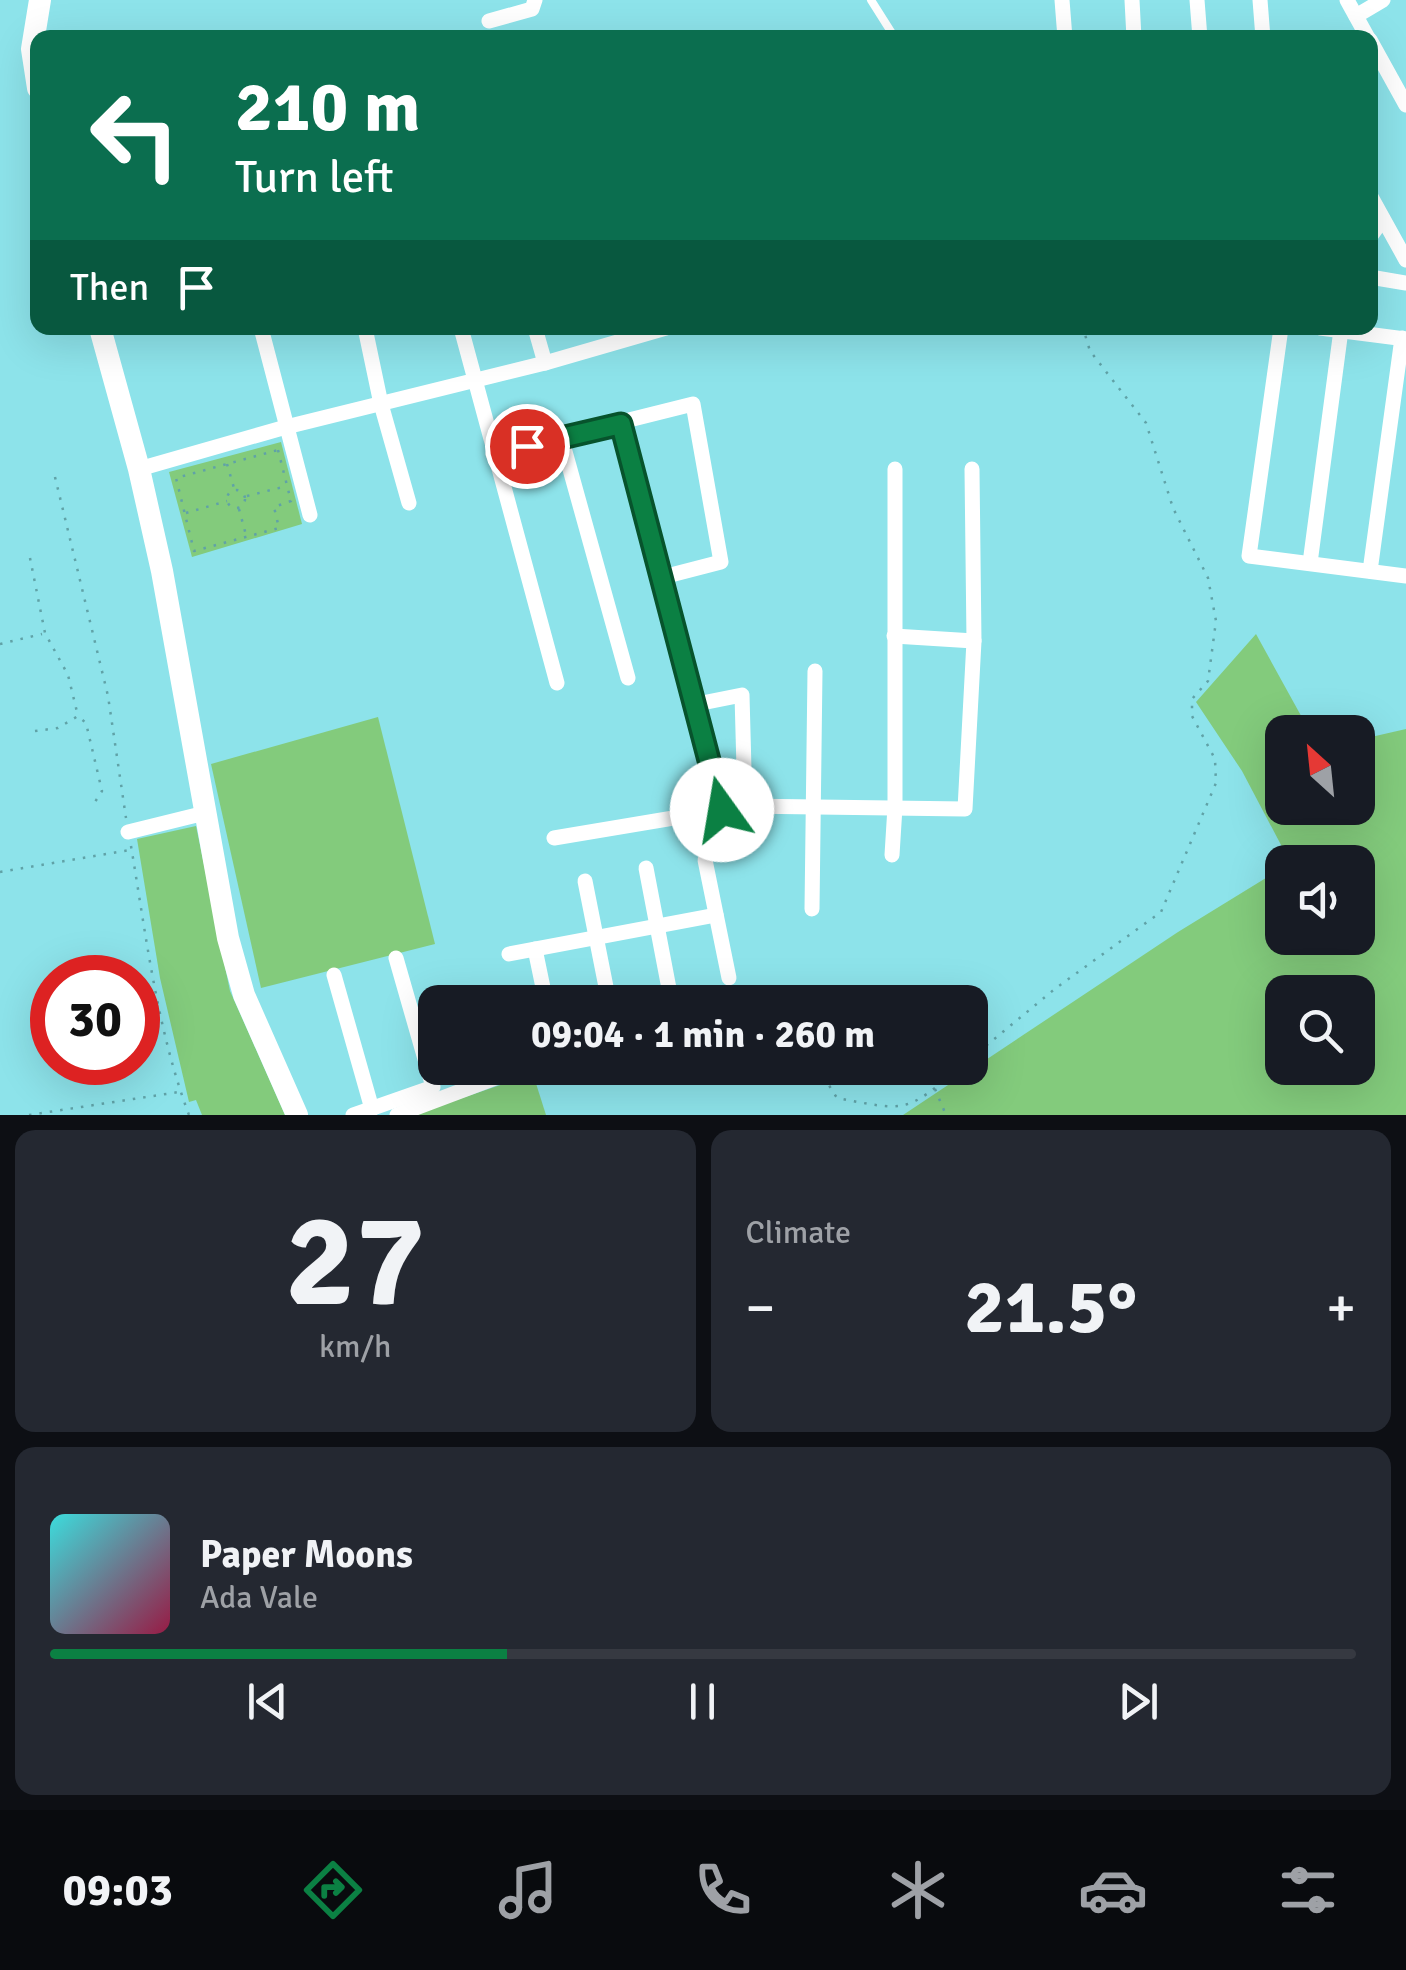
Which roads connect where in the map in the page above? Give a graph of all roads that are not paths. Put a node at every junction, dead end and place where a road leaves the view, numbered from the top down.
1 (40, 0) edge
2 (52, 0) edge
3 (535, 0) edge
4 (870, 0) edge
5 (1062, 0) edge
6 (1132, 0) edge
7 (1197, 0) edge
8 (1260, 0) edge
9 (1347, 0) edge
10 (1383, 0) edge
11 (1356, 16) junction
12 (488, 22) dead end
13 (35, 30) edge
14 (889, 30) edge
15 (1064, 30) edge
16 (1134, 30) edge
17 (1199, 30) edge
18 (1262, 30) edge
19 (1364, 30) edge
20 (1378, 55) edge
21 (1406, 105) edge
22 (1378, 210) edge
23 (1383, 219) junction
24 (1378, 226) edge
25 (1406, 260) edge
26 (1378, 279) edge
27 (1406, 283) edge
28 (102, 335) edge
29 (263, 335) edge
30 (366, 335) edge
31 (463, 335) edge
32 (538, 335) edge
33 (603, 335) edge
34 (643, 335) edge
35 (1280, 335) edge
36 (1340, 335) edge
37 (1378, 335) edge
38 (1404, 338) edge
39 (606, 346) junction
40 (545, 364) junction
41 (474, 381) junction
42 (381, 404) junction
43 (621, 424) junction
44 (286, 427) junction
45 (561, 437) junction
46 (493, 454) junction
47 (140, 469) junction
48 (972, 469) dead end
49 (896, 470) dead end
50 (409, 502) dead end
51 (310, 515) dead end
52 (1310, 563) junction
53 (1370, 571) junction
54 (1406, 576) edge
55 (664, 577) junction
56 (894, 636) junction
57 (974, 642) junction
58 (815, 671) dead end
59 (628, 678) dead end
60 (557, 683) dead end
61 (697, 704) junction
62 (745, 806) junction
63 (815, 806) junction
64 (895, 807) junction
65 (722, 810) junction
66 (205, 813) junction
67 (128, 832) road end
68 (554, 838) dead end
69 (892, 855) dead end
70 (704, 860) dead end
71 (646, 868) dead end
72 (585, 881) dead end
73 (812, 909) dead end
74 (716, 915) junction
75 (657, 926) junction
76 (596, 938) junction
77 (536, 949) junction
78 (509, 954) dead end
79 (396, 958) dead end
80 (334, 975) dead end
81 (729, 978) dead end
82 (543, 985) edge
83 (606, 985) edge
84 (668, 985) edge
85 (477, 1085) edge
86 (372, 1108) junction
87 (297, 1115) edge
88 (353, 1115) edge
89 (397, 1115) edge

1 - 2 main road
1 - 13 main road
3 - 12 street
4 - 14 lane
5 - 15 street
6 - 16 street
7 - 17 street
8 - 18 street
9 - 11 street
10 - 11 street
11 - 19 street
20 - 21 street
22 - 23 street
23 - 24 street
23 - 25 street
26 - 27 street
28 - 47 main road
29 - 44 street
30 - 42 street
31 - 41 street
32 - 40 street
33 - 39 street
34 - 39 street
35 - 52 street
36 - 52 street
37 - 38 street
38 - 53 street
39 - 40 street
40 - 41 street
41 - 42 street
41 - 46 street
42 - 44 street
42 - 50 street
43 - 45 street
43 - 55 street
43 - 55 street
44 - 47 street
44 - 51 street
45 - 46 street
45 - 59 street
46 - 60 street
47 - 66 main road
48 - 57 street
49 - 56 street
52 - 53 street
53 - 54 street
55 - 61 street
56 - 57 street
56 - 64 street
57 - 64 street
58 - 63 street
61 - 62 street
61 - 65 street
62 - 63 street
62 - 65 street
63 - 64 street
63 - 73 street
64 - 69 street
65 - 68 street
66 - 67 street
66 - 87 main road
70 - 74 street
71 - 75 street
72 - 76 street
74 - 75 street
74 - 81 street
75 - 76 street
75 - 84 street
76 - 77 street
76 - 83 street
77 - 78 street
77 - 82 street
79 - 86 street
80 - 86 street
85 - 89 street
86 - 88 street

